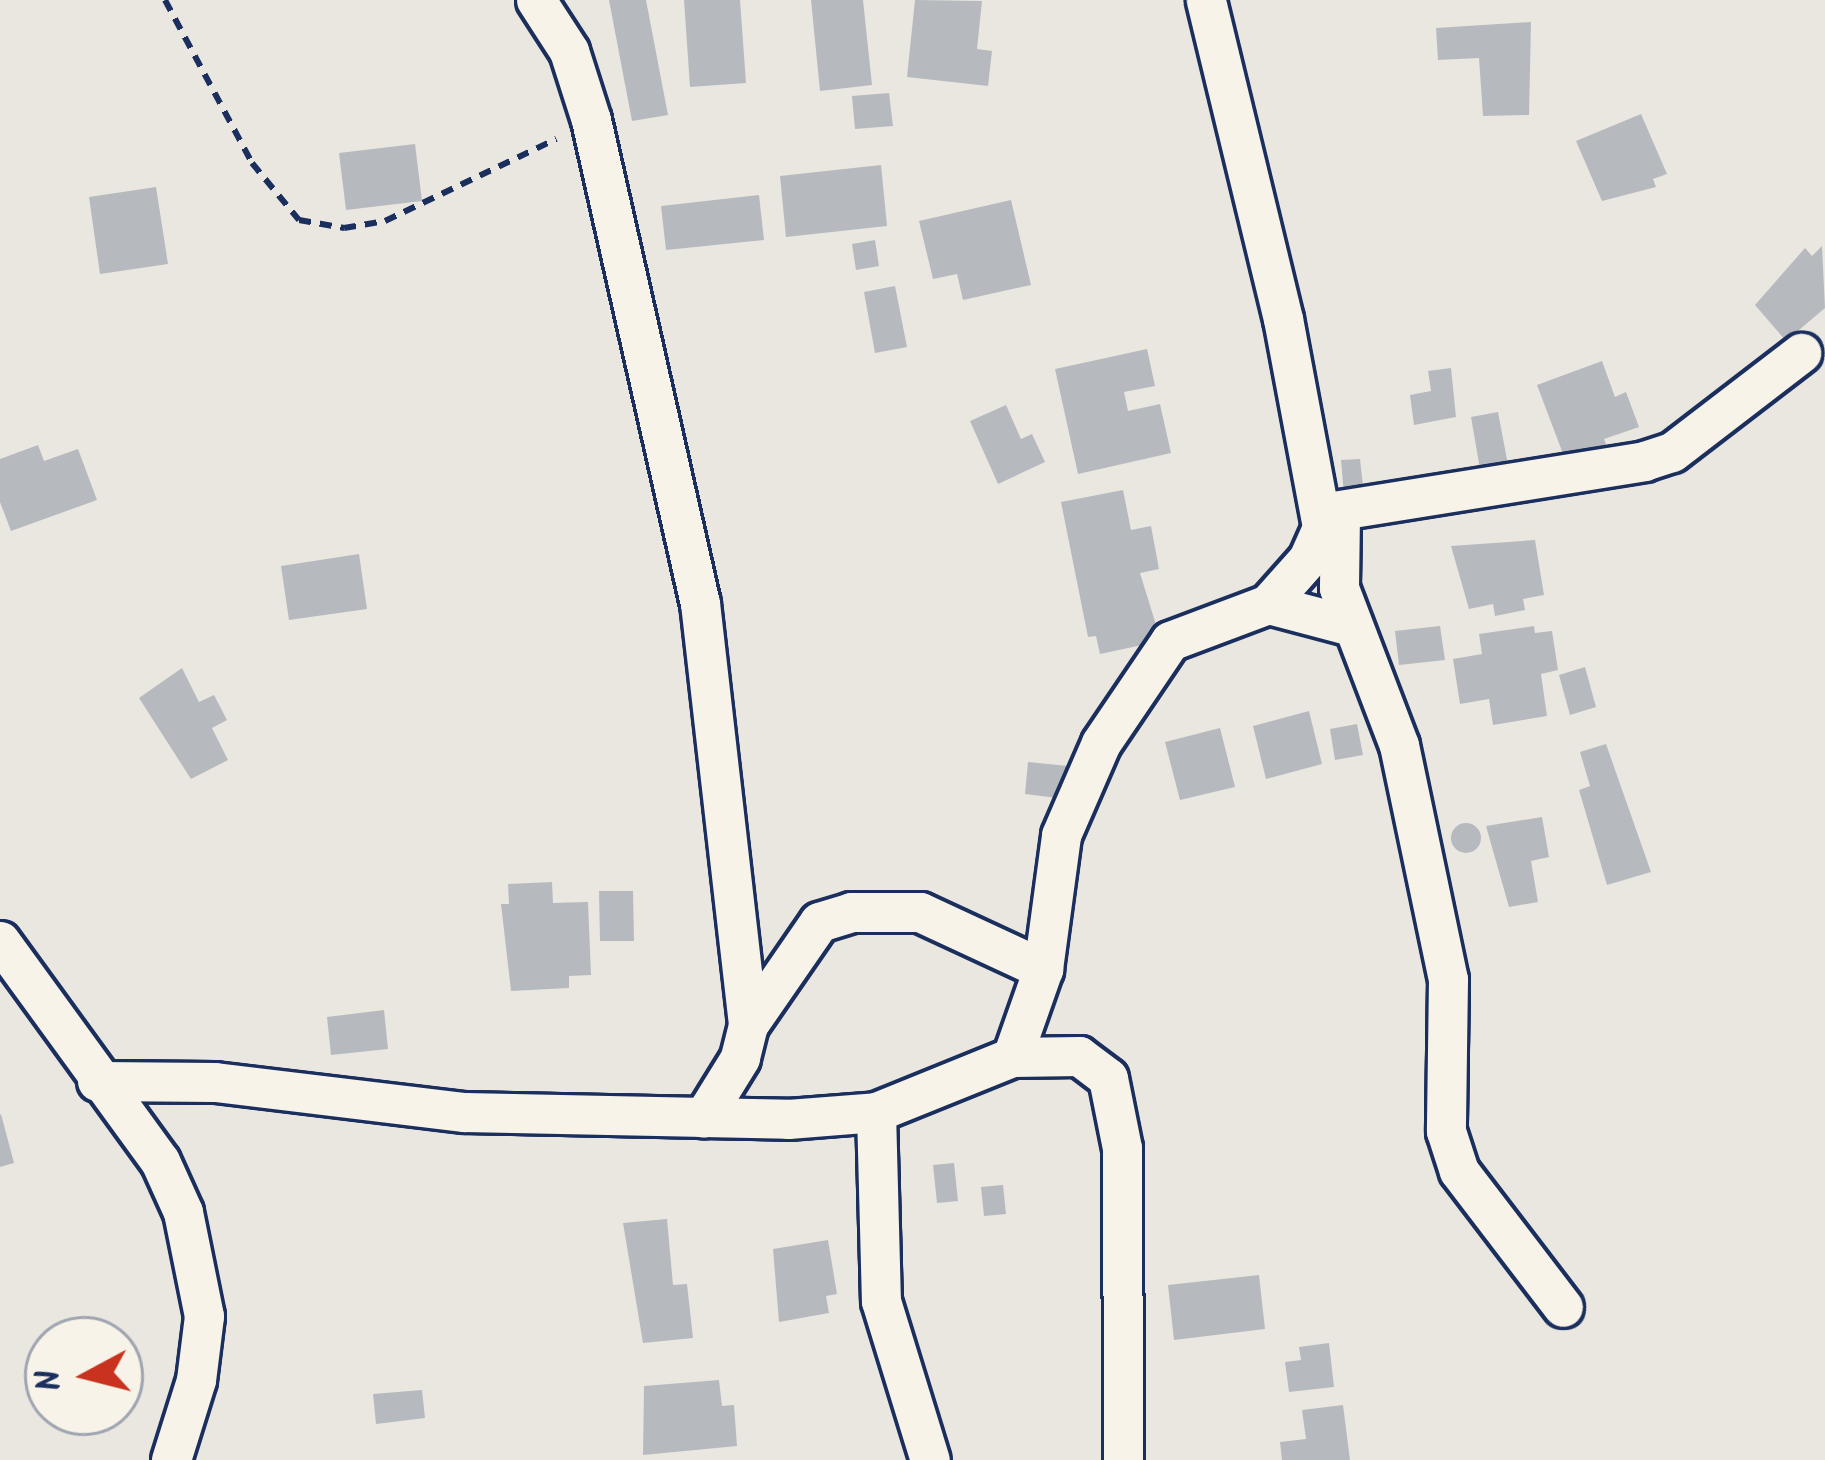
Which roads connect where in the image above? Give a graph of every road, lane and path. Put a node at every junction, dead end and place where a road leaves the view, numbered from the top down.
1 (165, 0) edge
2 (536, 0) edge
3 (1206, 0) edge
4 (591, 121) junction
5 (1801, 353) dead end
6 (1331, 511) junction
7 (1268, 604) junction
8 (1351, 626) junction
9 (0, 941) edge
10 (1042, 969) junction
11 (748, 1025) junction
12 (1012, 1058) junction
13 (97, 1081) junction
14 (876, 1112) junction
15 (703, 1118) junction
16 (1563, 1307) dead end
17 (171, 1460) edge
18 (929, 1460) edge
19 (1123, 1460) edge

1 - 4 path
2 - 4 street
3 - 6 street
4 - 11 street
5 - 6 street
6 - 7 street
6 - 8 street
7 - 8 street
7 - 10 street
8 - 16 street
9 - 13 street
10 - 11 street
10 - 12 street
11 - 15 street
12 - 14 street
12 - 19 street
13 - 15 street
13 - 17 street
14 - 15 street
14 - 18 street

